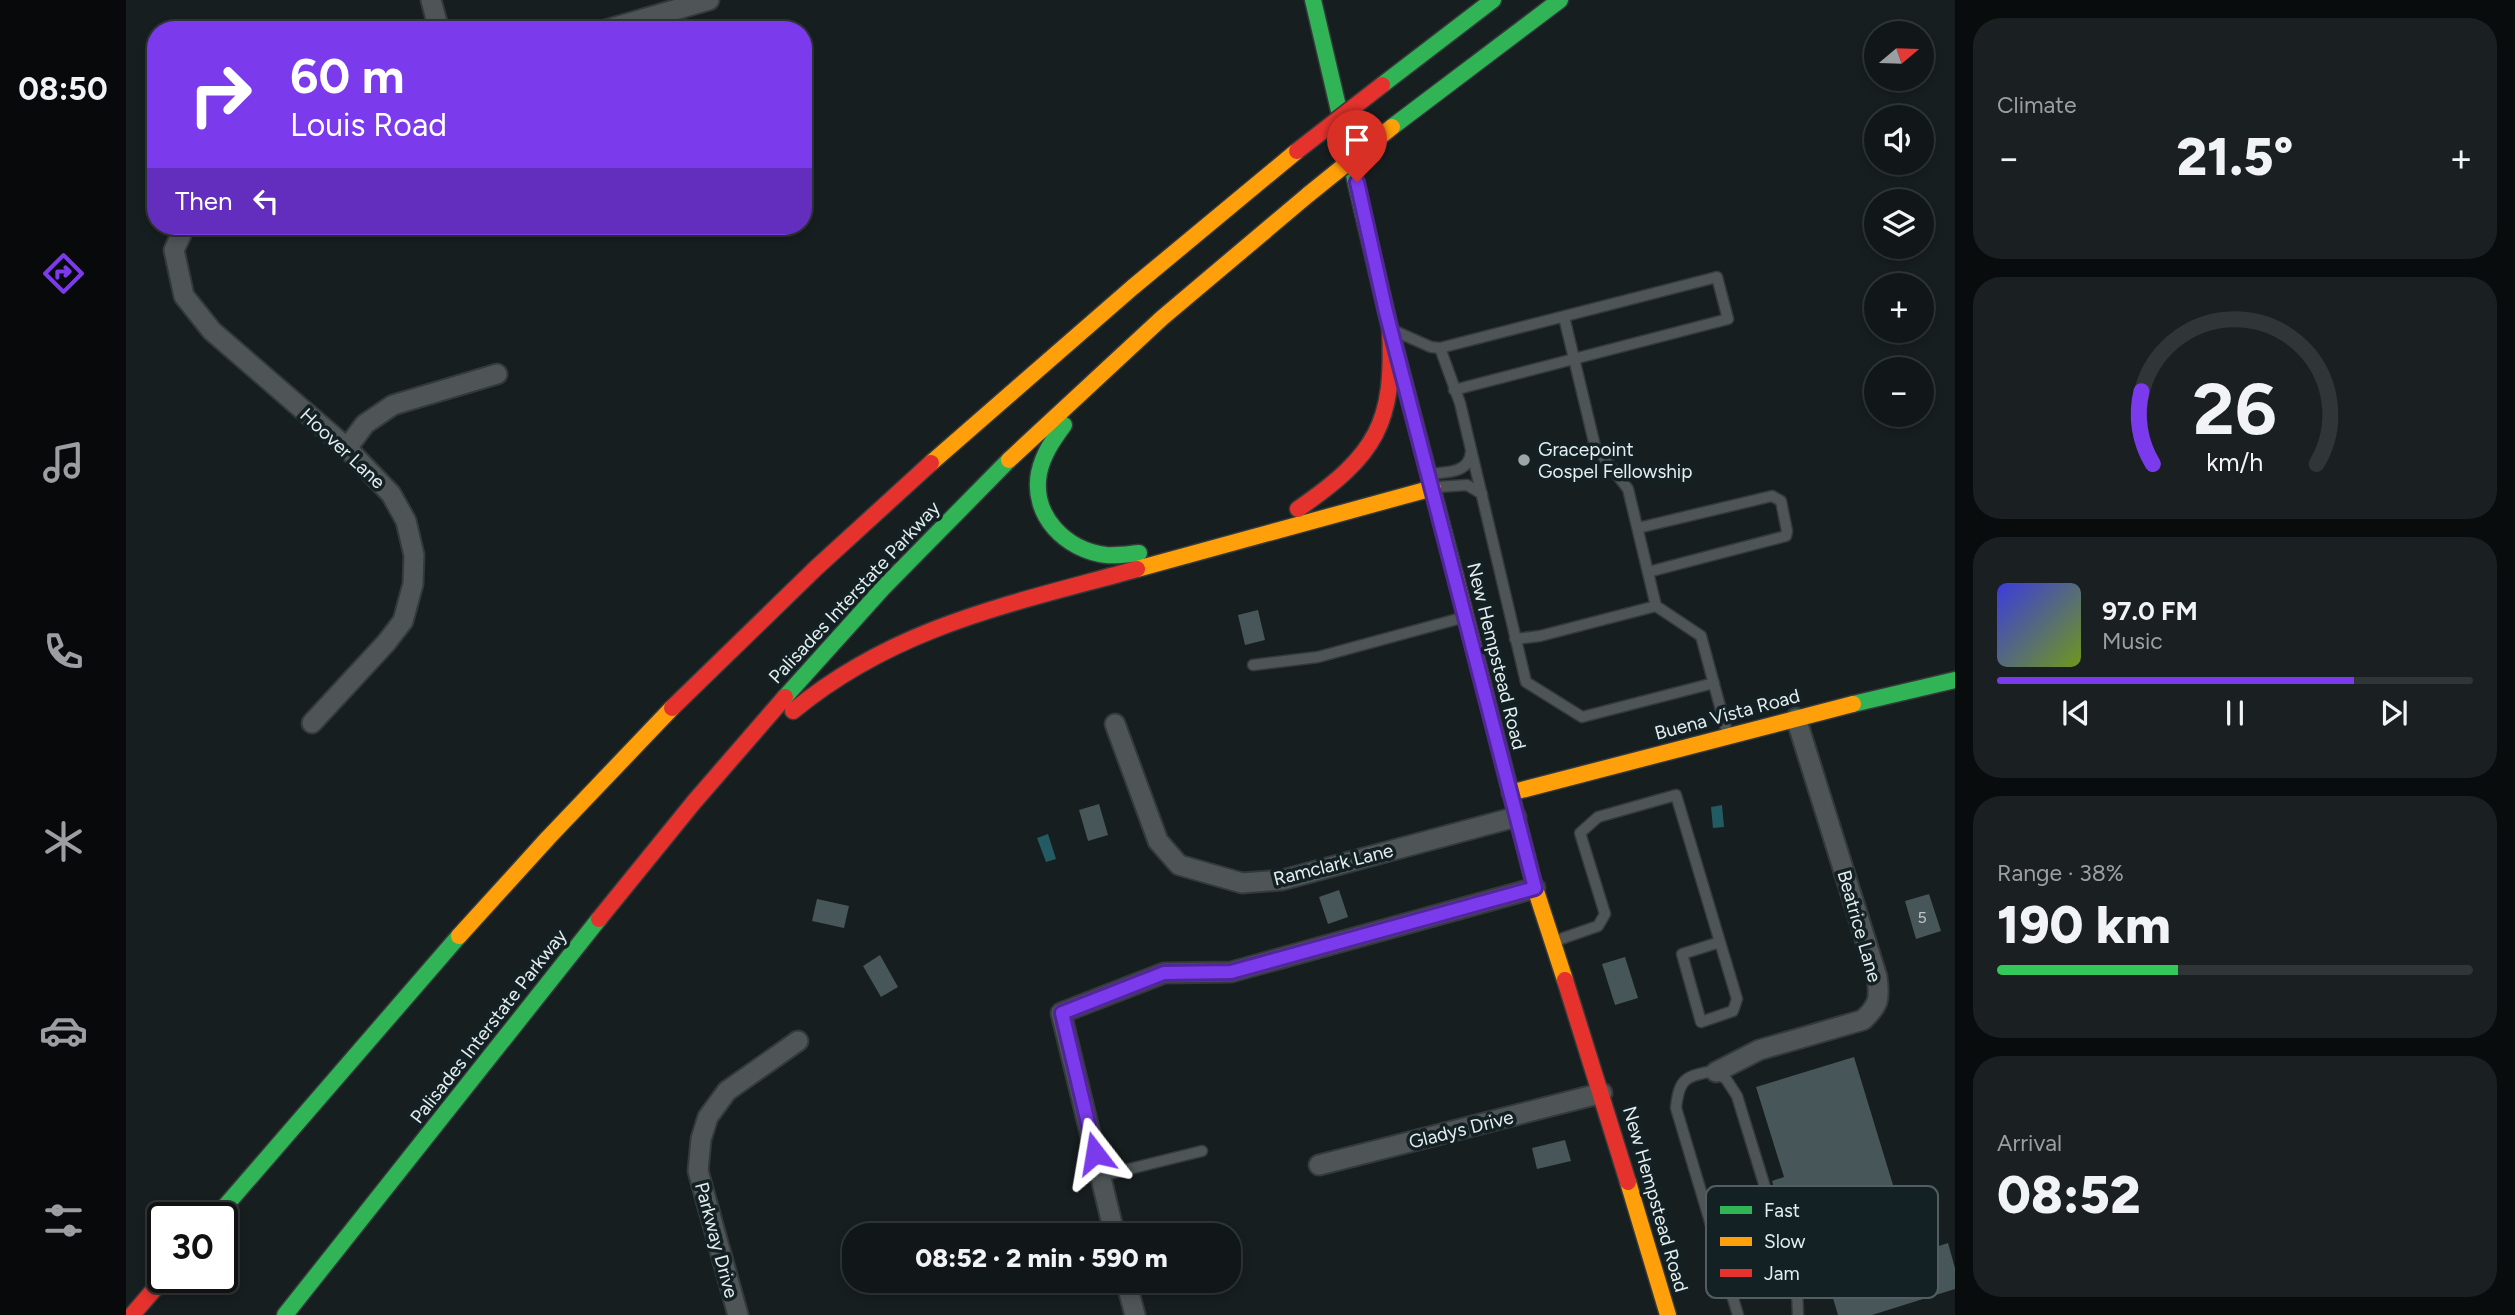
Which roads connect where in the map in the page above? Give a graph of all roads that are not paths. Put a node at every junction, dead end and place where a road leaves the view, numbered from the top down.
1 (431, 0) edge
2 (709, 0) edge
3 (1313, 0) edge
4 (1486, 0) edge
5 (1493, 0) edge
6 (1560, 0) edge
7 (437, 21) edge
8 (636, 21) edge
9 (1418, 56) junction
10 (181, 235) edge
11 (1200, 284) junction
12 (1564, 317) junction
13 (1391, 328) junction
14 (1440, 348) junction
15 (1573, 359) junction
16 (497, 374) dead end
17 (1454, 390) junction
18 (347, 448) junction
19 (1471, 448) junction
20 (1431, 481) junction
21 (1483, 496) junction
22 (1298, 509) junction
23 (1638, 528) junction
24 (1648, 572) junction
25 (1656, 606) junction
26 (1465, 617) junction
27 (1515, 639) junction
28 (1253, 665) dead end
29 (1955, 680) edge
30 (1714, 683) junction
31 (1796, 718) junction
32 (312, 723) dead end
33 (1115, 724) dead end
34 (1728, 736) junction
35 (1510, 793) junction
36 (1516, 817) junction
37 (646, 861) junction
38 (1535, 888) junction
39 (1553, 942) junction
40 (1720, 942) junction
41 (798, 1041) dead end
42 (1716, 1072) junction
43 (1602, 1093) junction
44 (1202, 1151) dead end
45 (1319, 1165) dead end
46 (1101, 1176) junction
47 (1765, 1186) edge
48 (229, 1202) edge
49 (1706, 1208) edge
50 (1112, 1223) edge
51 (151, 1293) edge
52 (1129, 1293) edge
53 (1733, 1298) edge
54 (1735, 1304) junction
55 (132, 1315) edge
56 (285, 1315) edge
57 (737, 1315) edge
58 (1135, 1315) edge
59 (1668, 1315) edge
60 (1728, 1315) edge
61 (1738, 1315) edge

1 - 7 street
2 - 8 street
3 - 13 main road, New Hempstead Road
4 - 9 main road
5 - 9 main road, Palisades Interstate Parkway
6 - 11 main road, Palisades Interstate Parkway, bridge
9 - 48 main road, Palisades Interstate Parkway, bridge
10 - 18 street, Hoover Lane
11 - 22 main road
11 - 37 main road, Palisades Interstate Parkway
12 - 14 lane
12 - 15 lane
12 - 15 lane
13 - 14 lane
13 - 20 main road, New Hempstead Road
13 - 22 main road
14 - 17 lane
15 - 17 lane
15 - 23 lane
16 - 18 street
17 - 19 lane
18 - 32 street, Hoover Lane
19 - 20 lane
19 - 21 lane
20 - 21 lane
20 - 22 main road
20 - 26 main road, New Hempstead Road
20 - 37 main road
21 - 27 lane
23 - 24 lane
23 - 24 lane
24 - 25 lane
25 - 27 lane
25 - 30 lane
26 - 28 lane
26 - 35 main road, New Hempstead Road
27 - 30 lane
29 - 31 main road, Buena Vista Road
30 - 34 lane
31 - 34 main road, Buena Vista Road
31 - 42 street, Beatrice Lane
33 - 36 street, Ramclark Lane
34 - 35 main road, Buena Vista Road
35 - 36 main road, New Hempstead Road
36 - 38 main road, New Hempstead Road
37 - 56 main road, Palisades Interstate Parkway
38 - 39 main road, New Hempstead Road
38 - 46 street
39 - 40 lane
39 - 43 main road, New Hempstead Road
40 - 40 lane
41 - 57 street, Parkway Drive
42 - 47 lane
42 - 49 lane
43 - 45 street, Gladys Drive
43 - 59 main road, New Hempstead Road
44 - 46 lane
46 - 50 street
51 - 55 main road
52 - 58 street
53 - 54 lane
54 - 60 lane
54 - 61 lane

